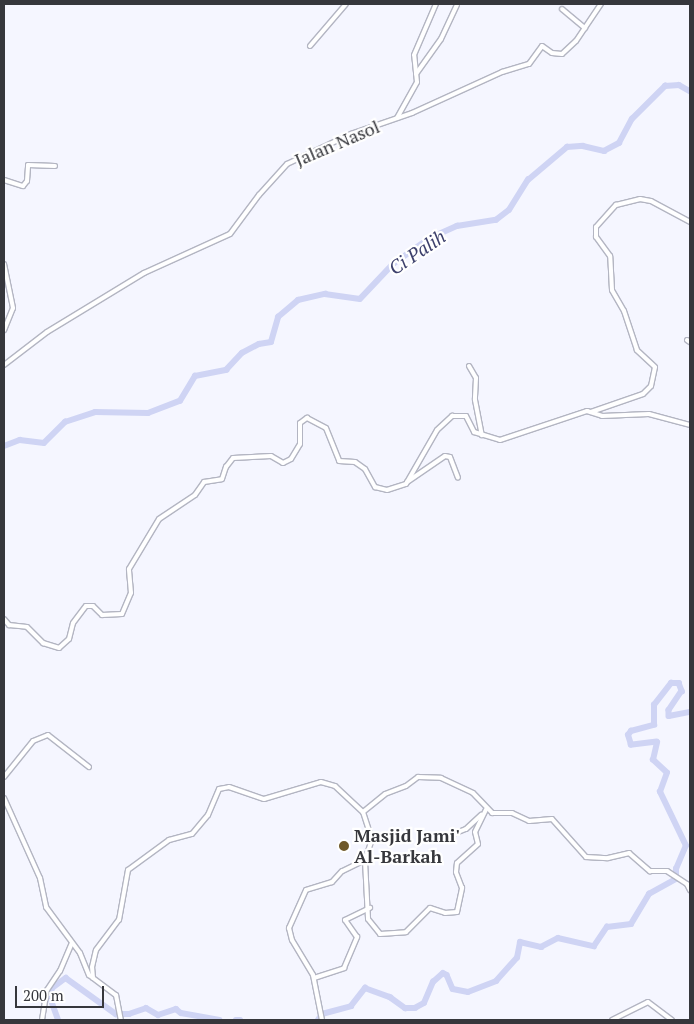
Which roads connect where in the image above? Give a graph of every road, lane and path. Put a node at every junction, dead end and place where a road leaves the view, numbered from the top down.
1 (346, 4) edge
2 (436, 4) edge
3 (457, 4) edge
4 (601, 4) edge
5 (562, 9) dead end
6 (585, 28) junction
7 (310, 46) dead end
8 (416, 74) junction
9 (397, 118) junction
10 (55, 166) dead end
11 (4, 180) edge
12 (690, 222) edge
13 (4, 264) edge
14 (4, 330) edge
15 (4, 365) edge
16 (469, 366) dead end
17 (591, 412) junction
18 (690, 425) edge
19 (482, 435) junction
20 (458, 478) dead end
21 (407, 482) junction
22 (4, 619) edge
23 (89, 767) dead end
24 (4, 777) edge
25 (4, 798) edge
26 (486, 809) junction
27 (363, 812) junction
28 (436, 841) dead end
29 (365, 861) junction
30 (690, 890) edge
31 (370, 908) junction
32 (72, 943) junction
33 (93, 978) junction
34 (314, 978) junction
35 (322, 1016) edge
36 (120, 1018) edge
37 (42, 1020) edge
38 (612, 1020) edge
39 (672, 1020) edge

1 - 7 street
2 - 8 street
3 - 8 street
4 - 6 street, Jalan Nasol
5 - 6 street
6 - 9 street, Jalan Nasol
8 - 9 street
9 - 15 street, Jalan Nasol
10 - 11 street
12 - 17 street
13 - 14 street
16 - 19 street
17 - 18 street
17 - 19 street
19 - 21 street
20 - 21 street
21 - 22 street
23 - 24 street
25 - 32 street
26 - 27 street
26 - 28 street
26 - 30 street
26 - 31 street
27 - 29 street
27 - 33 street
29 - 31 street
29 - 34 street
31 - 34 street
32 - 33 street
32 - 37 street
33 - 36 street
34 - 35 street
38 - 39 street

